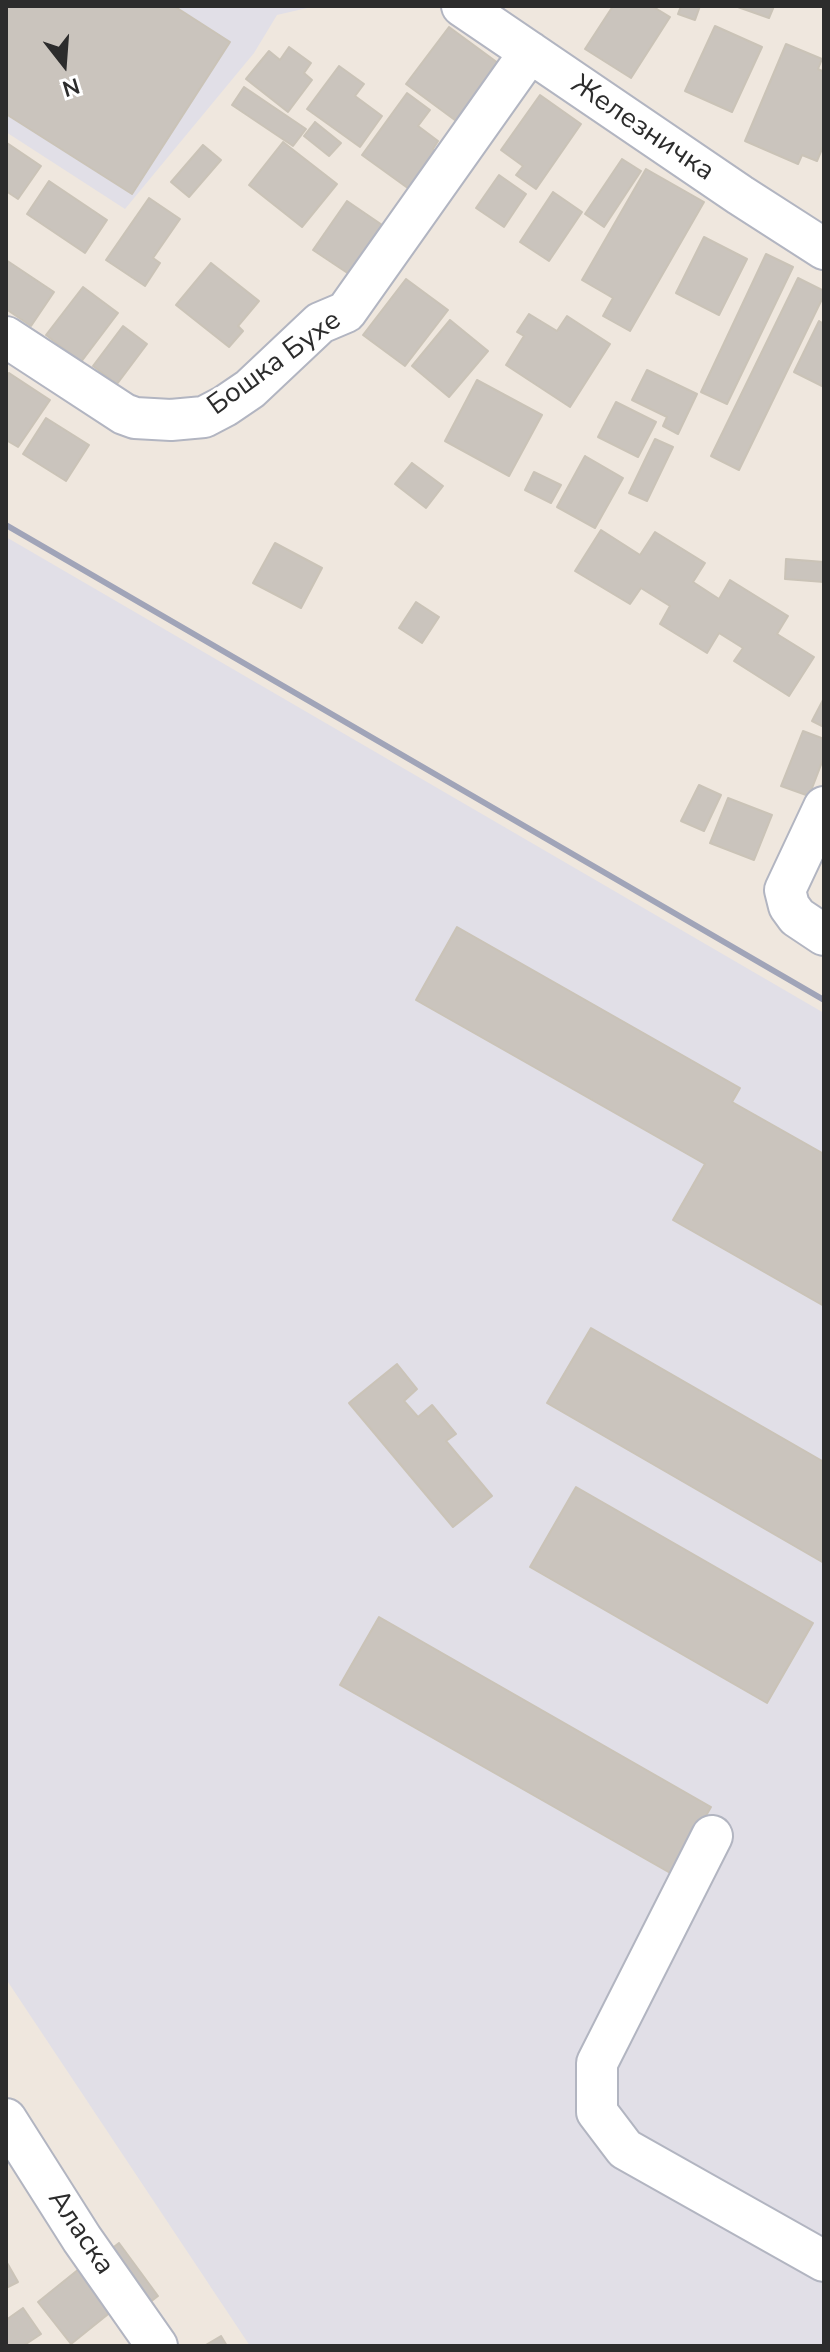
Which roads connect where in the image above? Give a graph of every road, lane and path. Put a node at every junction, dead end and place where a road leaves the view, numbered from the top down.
1 (462, 6) edge
2 (530, 52) junction
3 (824, 249) edge
4 (6, 337) edge
5 (824, 807) edge
6 (824, 935) edge
7 (712, 1836) dead end
8 (6, 2119) edge
9 (824, 2261) edge
10 (157, 2346) edge

1 - 2 street, Железничка
2 - 3 street, Железничка
2 - 4 street, Бошка Бухе
5 - 6 street
7 - 9 street
8 - 10 street, Аласка

